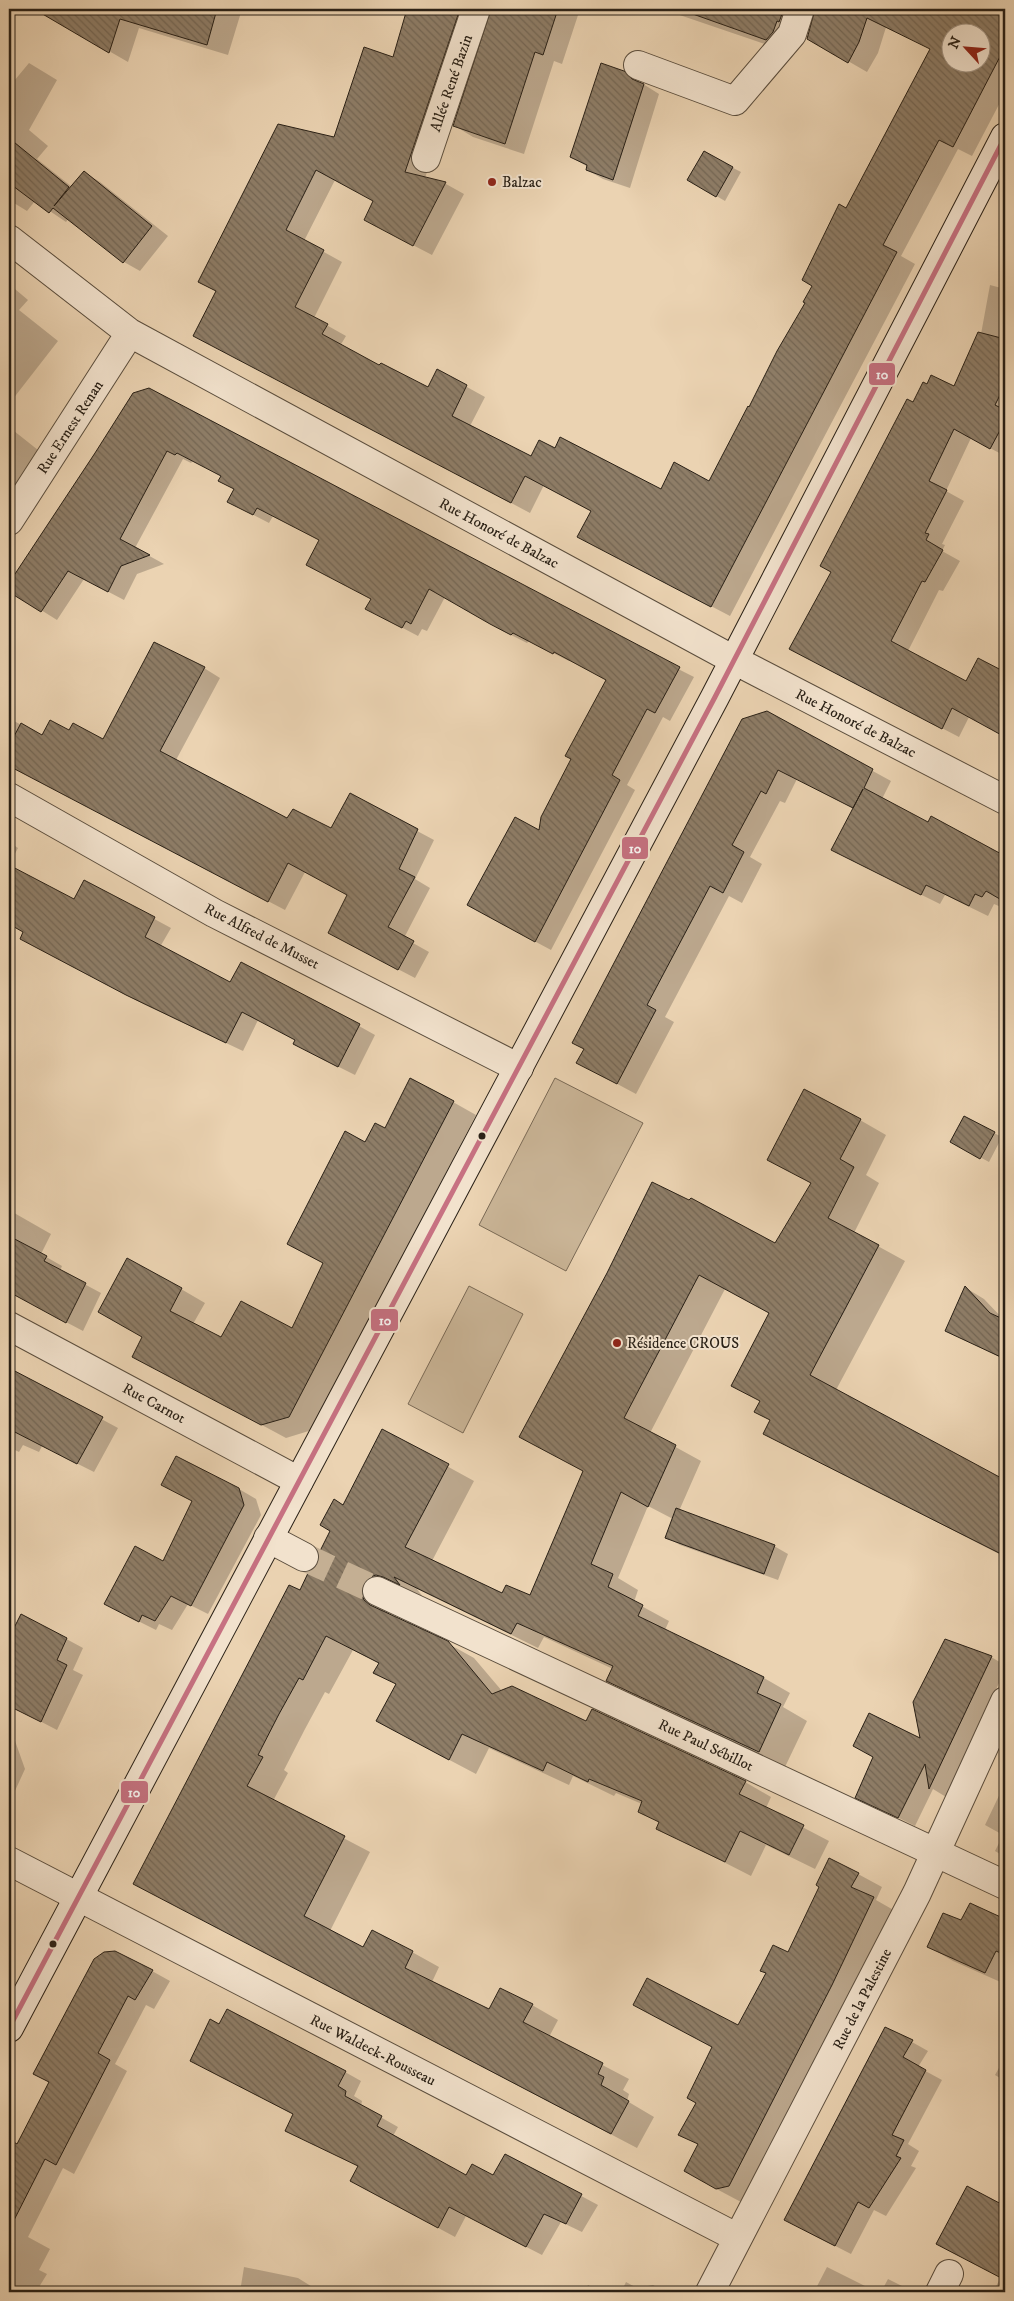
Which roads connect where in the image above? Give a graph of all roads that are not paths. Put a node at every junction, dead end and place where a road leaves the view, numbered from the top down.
1 (476, 9) edge
2 (800, 9) edge
3 (638, 65) dead end
4 (1005, 137) edge
5 (426, 158) dead end
6 (9, 239) edge
7 (130, 333) junction
8 (9, 521) edge
9 (734, 660) junction
10 (9, 797) edge
11 (1005, 800) edge
12 (519, 1068) junction
13 (9, 1326) edge
14 (299, 1481) junction
15 (268, 1538) junction
16 (304, 1557) tunnel mouth
17 (377, 1591) tunnel mouth
18 (1005, 1701) edge
19 (935, 1852) junction
20 (9, 1860) edge
21 (1005, 1885) edge
22 (78, 1897) junction
23 (9, 2028) edge
24 (738, 2238) junction
25 (710, 2292) edge

1 - 5 street, Allée René Bazin
2 - 3 street
4 - 9 street
6 - 7 street, Rue Honoré de Balzac
7 - 8 street, Rue Ernest Renan
7 - 9 street, Rue Honoré de Balzac
9 - 11 street, Rue Honoré de Balzac
9 - 12 street
10 - 12 street, Rue Alfred de Musset
12 - 14 street
13 - 14 street, Rue Carnot
14 - 15 street
15 - 16 street
15 - 22 street
17 - 19 street, Rue Paul Sébillot
18 - 19 street, Rue de la Palestine
19 - 21 street, Rue Paul Sébillot
19 - 24 street, Rue de la Palestine
20 - 22 street, Rue Waldeck-Rousseau
22 - 23 street
22 - 24 street, Rue Waldeck-Rousseau
24 - 25 street, Rue de la Palestine

